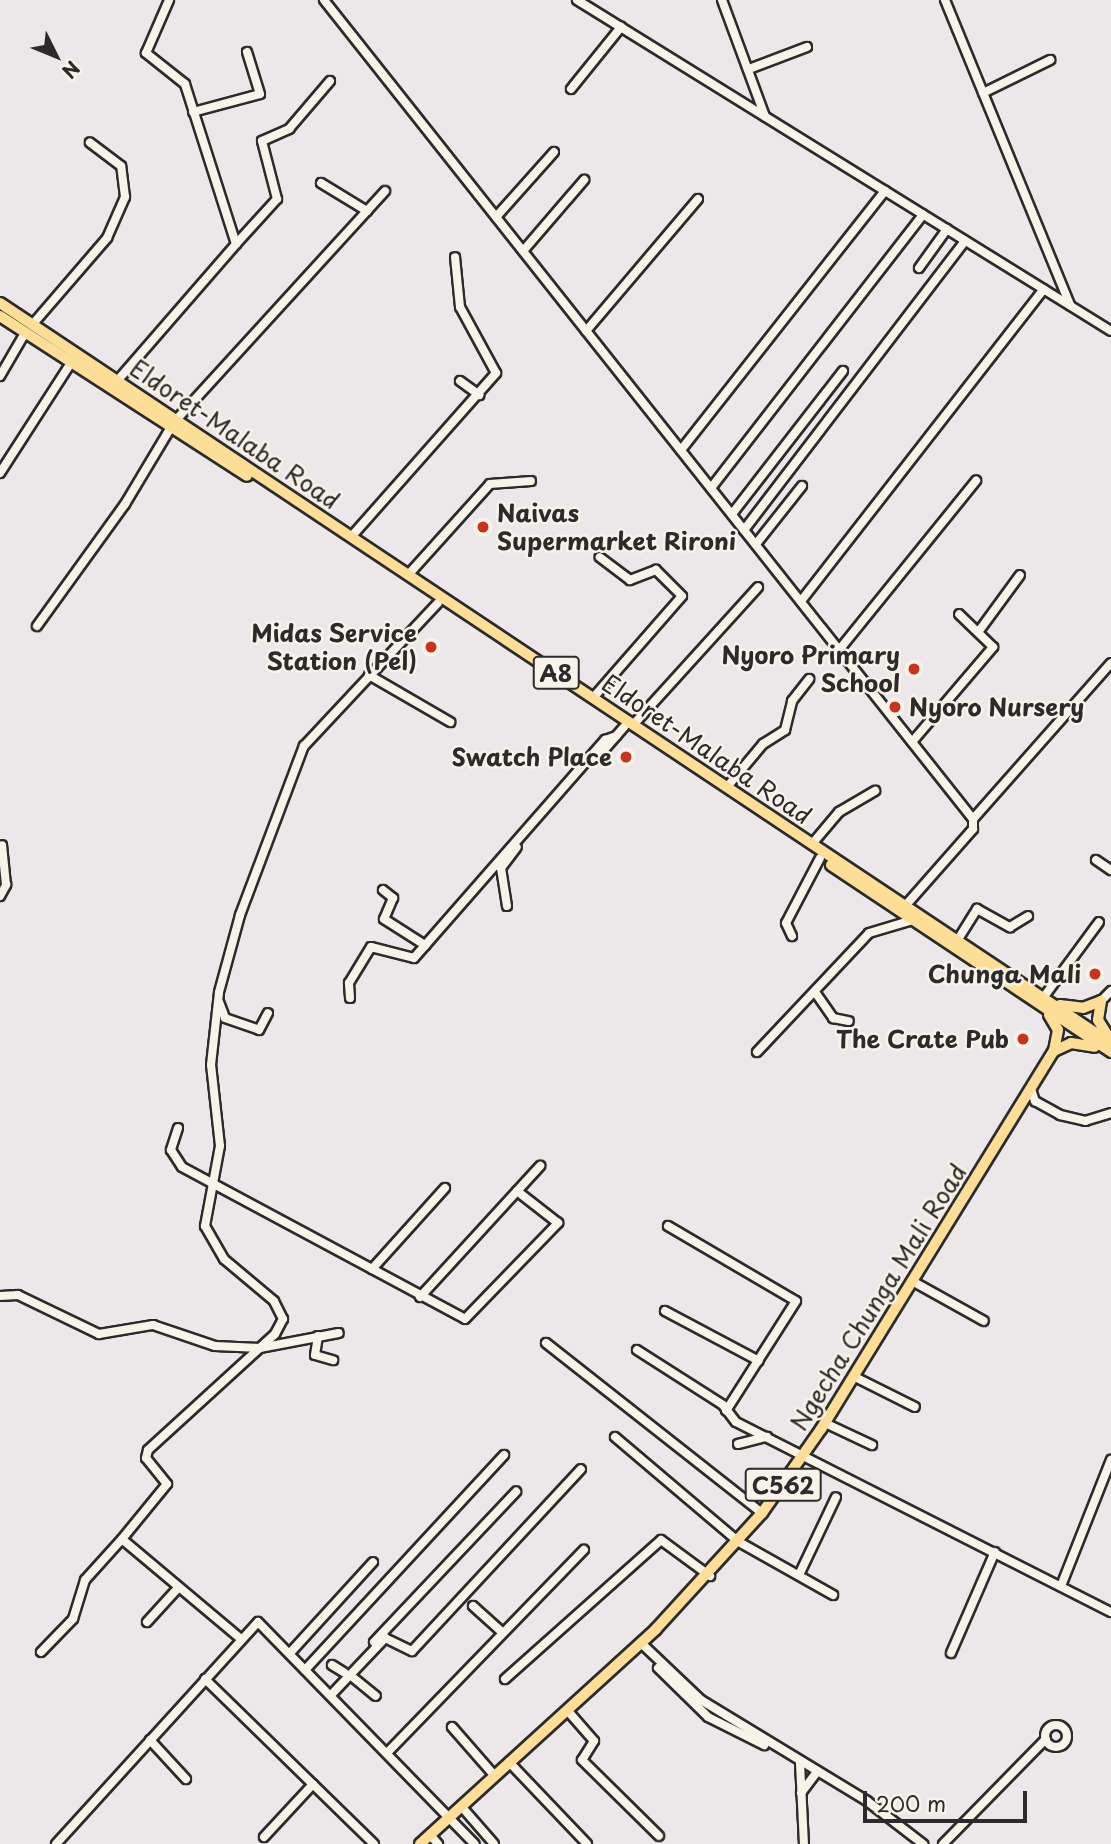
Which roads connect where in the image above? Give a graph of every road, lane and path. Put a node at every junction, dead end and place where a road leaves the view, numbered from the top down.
1 (169, 0) edge
2 (324, 0) edge
3 (577, 0) edge
4 (722, 0) edge
5 (945, 0) edge
6 (621, 27) junction
7 (807, 47) dead end
8 (247, 52) dead end
9 (1049, 60) dead end
10 (749, 69) junction
11 (330, 81) dead end
12 (571, 89) dead end
13 (983, 93) junction
14 (193, 112) junction
15 (765, 116) junction
16 (90, 143) dead end
17 (554, 152) dead end
18 (584, 180) dead end
19 (321, 183) dead end
20 (385, 191) dead end
21 (884, 191) junction
22 (698, 199) dead end
23 (367, 211) junction
24 (923, 215) junction
25 (496, 217) junction
26 (947, 229) junction
27 (965, 241) junction
28 (236, 244) junction
29 (523, 251) junction
30 (455, 257) dead end
31 (919, 268) dead end
32 (1044, 289) junction
33 (0, 303) edge
34 (1070, 306) junction
35 (0, 316) edge
36 (29, 329) junction
37 (586, 331) junction
38 (1111, 331) edge
39 (71, 363) junction
40 (843, 371) dead end
41 (0, 376) edge
42 (117, 381) junction
43 (460, 381) dead end
44 (479, 395) junction
45 (174, 424) junction
46 (681, 450) junction
47 (0, 473) edge
48 (531, 481) dead end
49 (976, 481) dead end
50 (803, 485) dead end
51 (711, 488) junction
52 (732, 514) junction
53 (744, 530) junction
54 (351, 537) junction
55 (755, 544) junction
56 (600, 557) dead end
57 (408, 575) junction
58 (1020, 575) dead end
59 (758, 587) dead end
60 (801, 601) junction
61 (438, 603) junction
62 (959, 614) dead end
63 (37, 625) dead end
64 (979, 631) junction
65 (839, 649) junction
66 (1111, 663) edge
67 (369, 675) junction
68 (809, 679) dead end
69 (593, 698) junction
70 (450, 722) dead end
71 (624, 729) junction
72 (912, 742) junction
73 (727, 787) junction
74 (875, 790) dead end
75 (974, 819) junction
76 (811, 844) junction
77 (2, 845) edge
78 (820, 858) junction
79 (1096, 860) dead end
80 (1111, 870) edge
81 (383, 890) dead end
82 (0, 896) edge
83 (507, 906) dead end
84 (905, 906) junction
85 (1028, 916) dead end
86 (913, 920) junction
87 (1099, 922) dead end
88 (792, 936) dead end
89 (957, 941) junction
90 (425, 945) junction
91 (1111, 991) edge
92 (815, 992) junction
93 (218, 998) junction
94 (350, 998) dead end
95 (1030, 998) junction
96 (1046, 999) junction
97 (1101, 1001) junction
98 (268, 1013) dead end
99 (849, 1021) dead end
100 (1111, 1041) edge
101 (1054, 1051) junction
102 (757, 1052) dead end
103 (1111, 1053) edge
104 (1031, 1089) junction
105 (1111, 1113) edge
106 (178, 1128) dead end
107 (540, 1166) dead end
108 (212, 1180) junction
109 (444, 1188) dead end
110 (517, 1191) junction
111 (668, 1226) dead end
112 (372, 1269) junction
113 (912, 1281) junction
114 (0, 1296) edge
115 (420, 1297) junction
116 (665, 1311) dead end
117 (984, 1321) dead end
118 (339, 1333) dead end
119 (318, 1336) junction
120 (546, 1343) dead end
121 (260, 1348) junction
122 (637, 1350) dead end
123 (333, 1360) dead end
124 (759, 1361) junction
125 (853, 1376) junction
126 (915, 1408) dead end
127 (726, 1410) junction
128 (825, 1423) junction
129 (615, 1437) dead end
130 (767, 1437) junction
131 (738, 1444) dead end
132 (872, 1445) dead end
133 (504, 1455) dead end
134 (804, 1456) junction
135 (1111, 1460) edge
136 (581, 1469) dead end
137 (516, 1492) dead end
138 (836, 1497) dead end
139 (762, 1513) junction
140 (122, 1539) junction
141 (738, 1542) junction
142 (583, 1550) dead end
143 (995, 1552) junction
144 (373, 1562) dead end
145 (799, 1575) junction
146 (710, 1576) junction
147 (1060, 1586) junction
148 (179, 1587) junction
149 (833, 1595) dead end
150 (473, 1606) dead end
151 (1111, 1612) edge
152 (147, 1622) dead end
153 (503, 1633) junction
154 (241, 1639) junction
155 (639, 1645) junction
156 (41, 1652) dead end
157 (290, 1653) junction
158 (951, 1653) dead end
159 (332, 1664) dead end
160 (306, 1670) junction
161 (347, 1674) junction
162 (205, 1679) junction
163 (505, 1679) dead end
164 (329, 1694) junction
165 (376, 1696) dead end
166 (567, 1710) junction
167 (452, 1727) dead end
168 (1046, 1739) dead end
169 (150, 1740) junction
170 (387, 1753) junction
171 (509, 1762) junction
172 (800, 1763) junction
173 (817, 1772) junction
174 (493, 1774) junction
175 (186, 1779) dead end
176 (313, 1784) junction
177 (801, 1793) junction
178 (461, 1806) junction
179 (450, 1816) junction
180 (430, 1835) junction
181 (659, 1836) dead end
182 (264, 1837) dead end
183 (56, 1844) edge
184 (374, 1844) edge
185 (420, 1844) edge
186 (438, 1844) edge
187 (475, 1844) edge
188 (494, 1844) edge
189 (587, 1844) edge
190 (804, 1844) edge
191 (923, 1844) edge
192 (943, 1844) edge

1 - 14 street
2 - 25 street
3 - 6 street
4 - 10 street
5 - 13 street
6 - 12 street
6 - 15 street
7 - 10 street
8 - 14 street
9 - 13 street
10 - 15 street
11 - 28 street
13 - 34 street
14 - 28 street
15 - 21 street
16 - 36 street
17 - 25 street
18 - 29 street
19 - 23 street
20 - 23 street
21 - 24 street
21 - 46 street
22 - 37 street
23 - 45 street
24 - 26 street
24 - 51 street
25 - 29 street
26 - 27 street
26 - 31 street
27 - 32 street
27 - 53 street
28 - 42 street
29 - 37 street
30 - 44 street
32 - 34 street
32 - 60 street
33 - 36 highway, Eldoret-Malaba Road / A8
34 - 38 street
35 - 36 highway, Eldoret-Malaba Road / A8
36 - 39 highway, Eldoret-Malaba Road / A8
36 - 41 street
36 - 42 highway, Eldoret-Malaba Road / A8
37 - 46 street
39 - 45 highway, Eldoret-Malaba Road / A8
39 - 47 street
40 - 52 street
42 - 45 highway, Eldoret-Malaba Road / A8
43 - 44 street
44 - 54 street
45 - 54 highway, Eldoret-Malaba Road / A8
45 - 61 highway, Eldoret-Malaba Road / A8
45 - 63 street
46 - 51 street
48 - 57 street
49 - 65 street
50 - 55 street
51 - 52 street
52 - 53 street
53 - 55 street
54 - 57 highway, Eldoret-Malaba Road / A8
55 - 60 street
56 - 69 street
57 - 69 highway, Eldoret-Malaba Road / A8
58 - 64 street
59 - 71 street
60 - 65 street
61 - 67 street
61 - 71 highway, Eldoret-Malaba Road / A8
62 - 64 street
64 - 72 street
65 - 72 street
66 - 75 street
67 - 70 street
67 - 93 street
68 - 73 street
69 - 71 highway, Eldoret-Malaba Road / A8
71 - 73 highway, Eldoret-Malaba Road / A8
71 - 78 highway, Eldoret-Malaba Road / A8
71 - 83 street
71 - 90 street
72 - 75 street
73 - 76 highway, Eldoret-Malaba Road / A8
74 - 76 street
75 - 84 street
76 - 84 highway, Eldoret-Malaba Road / A8
77 - 82 street
78 - 86 highway, Eldoret-Malaba Road / A8
78 - 88 street
79 - 80 street
81 - 90 street
84 - 89 highway, Eldoret-Malaba Road / A8
85 - 89 street
86 - 92 street
86 - 95 highway, Eldoret-Malaba Road / A8
87 - 96 street
89 - 96 highway, Eldoret-Malaba Road / A8
90 - 94 street
91 - 97 street
92 - 99 street
92 - 102 street
93 - 98 street
93 - 108 street
95 - 101 highway
95 - 103 highway, Eldoret-Malaba Road / A8
96 - 97 highway
96 - 100 highway, Eldoret-Malaba Road / A8
97 - 100 highway
101 - 103 highway
101 - 104 main road, Ngecha Chunga Mali Road / C562
104 - 105 street
104 - 113 main road, Ngecha Chunga Mali Road / C562
106 - 108 street
107 - 110 street
108 - 112 street
108 - 121 street
109 - 112 street
110 - 115 street
110 - 115 street
111 - 124 street
112 - 115 street
113 - 117 street
113 - 125 main road, Ngecha Chunga Mali Road / C562
114 - 121 street
116 - 124 street
118 - 119 street
119 - 121 street
119 - 123 street
120 - 139 street
121 - 140 street
122 - 127 street
124 - 127 street
125 - 126 street
125 - 128 main road, Ngecha Chunga Mali Road / C562
127 - 130 street
128 - 132 street
128 - 134 main road, Ngecha Chunga Mali Road / C562
129 - 141 street
130 - 131 street
130 - 134 street
133 - 160 street
134 - 139 main road, Ngecha Chunga Mali Road / C562
134 - 143 street
135 - 147 street
136 - 161 street
137 - 161 street
138 - 145 street
139 - 141 main road, Ngecha Chunga Mali Road / C562
140 - 148 street
140 - 156 street
141 - 145 street
141 - 146 main road, Ngecha Chunga Mali Road / C562
142 - 153 street
143 - 147 street
143 - 158 street
144 - 157 street
145 - 149 street
146 - 155 main road, Ngecha Chunga Mali Road / C562
146 - 163 street
147 - 151 street
148 - 152 street
148 - 154 street
150 - 153 street
153 - 170 street
154 - 157 street
154 - 162 street
155 - 166 main road, Ngecha Chunga Mali Road / C562
155 - 172 street
157 - 160 street
159 - 161 street
160 - 164 street
161 - 164 street
161 - 165 street
162 - 169 street
162 - 176 street
164 - 170 street
166 - 171 main road, Ngecha Chunga Mali Road / C562
166 - 181 street
167 - 174 street
168 - 192 street
169 - 175 street
169 - 183 street
170 - 179 street
171 - 174 main road, Ngecha Chunga Mali Road / C562
171 - 189 street
172 - 173 street
172 - 177 street
173 - 177 street
173 - 191 street
174 - 178 main road, Ngecha Chunga Mali Road / C562
176 - 182 street
176 - 184 street
177 - 190 street
178 - 179 main road, Ngecha Chunga Mali Road / C562
178 - 188 street
179 - 180 main road, Ngecha Chunga Mali Road / C562
179 - 187 street
180 - 185 main road, Ngecha Chunga Mali Road / C562
180 - 186 street

